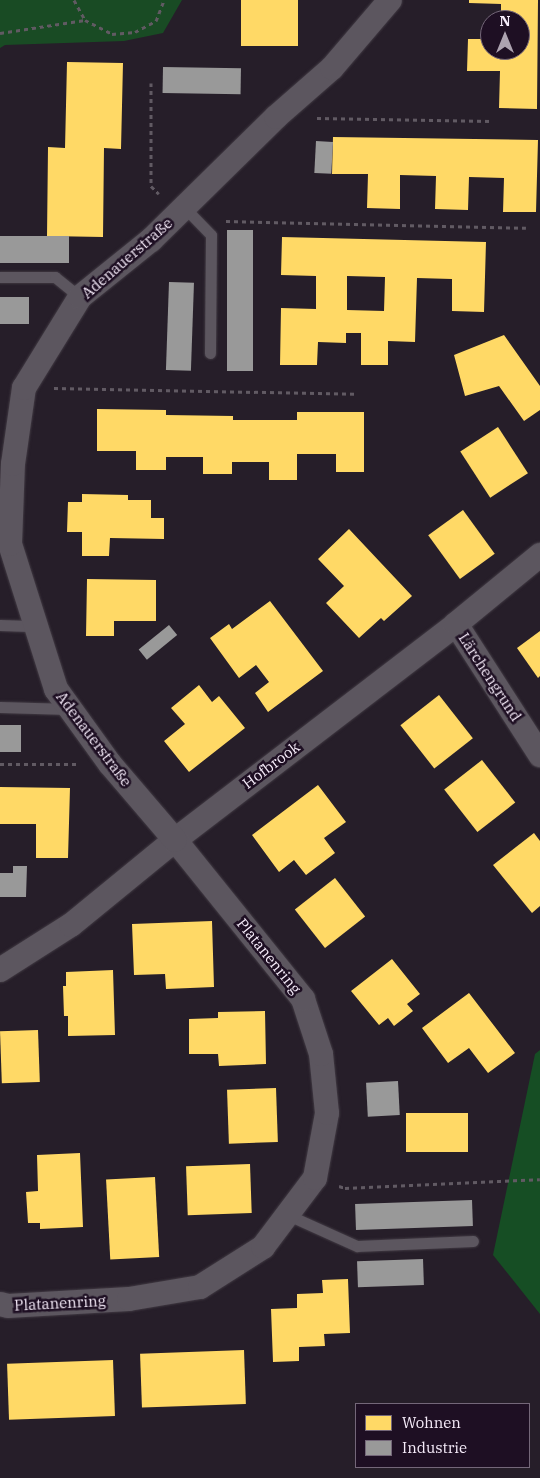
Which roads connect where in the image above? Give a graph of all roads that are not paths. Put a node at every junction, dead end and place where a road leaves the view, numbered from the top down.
1 (390, 0) edge
2 (181, 210) junction
3 (0, 278) edge
4 (80, 297) junction
5 (210, 353) dead end
6 (540, 555) edge
7 (456, 624) junction
8 (0, 625) edge
9 (36, 626) junction
10 (0, 707) edge
11 (69, 708) junction
12 (540, 755) edge
13 (175, 840) junction
14 (0, 970) edge
15 (288, 1215) junction
16 (473, 1241) dead end
17 (0, 1304) edge

1 - 2 street, Adenauerstraße
2 - 4 street, Adenauerstraße
2 - 5 lane
3 - 4 lane
4 - 9 street, Adenauerstraße
6 - 7 street, Hofbrook
7 - 12 street, Lärchengrund
7 - 13 street, Hofbrook
8 - 9 lane
9 - 11 street, Adenauerstraße
10 - 11 lane
11 - 13 street, Adenauerstraße
13 - 14 street, Hofbrook
13 - 15 street, Platanenring
15 - 16 lane
15 - 17 street, Platanenring

